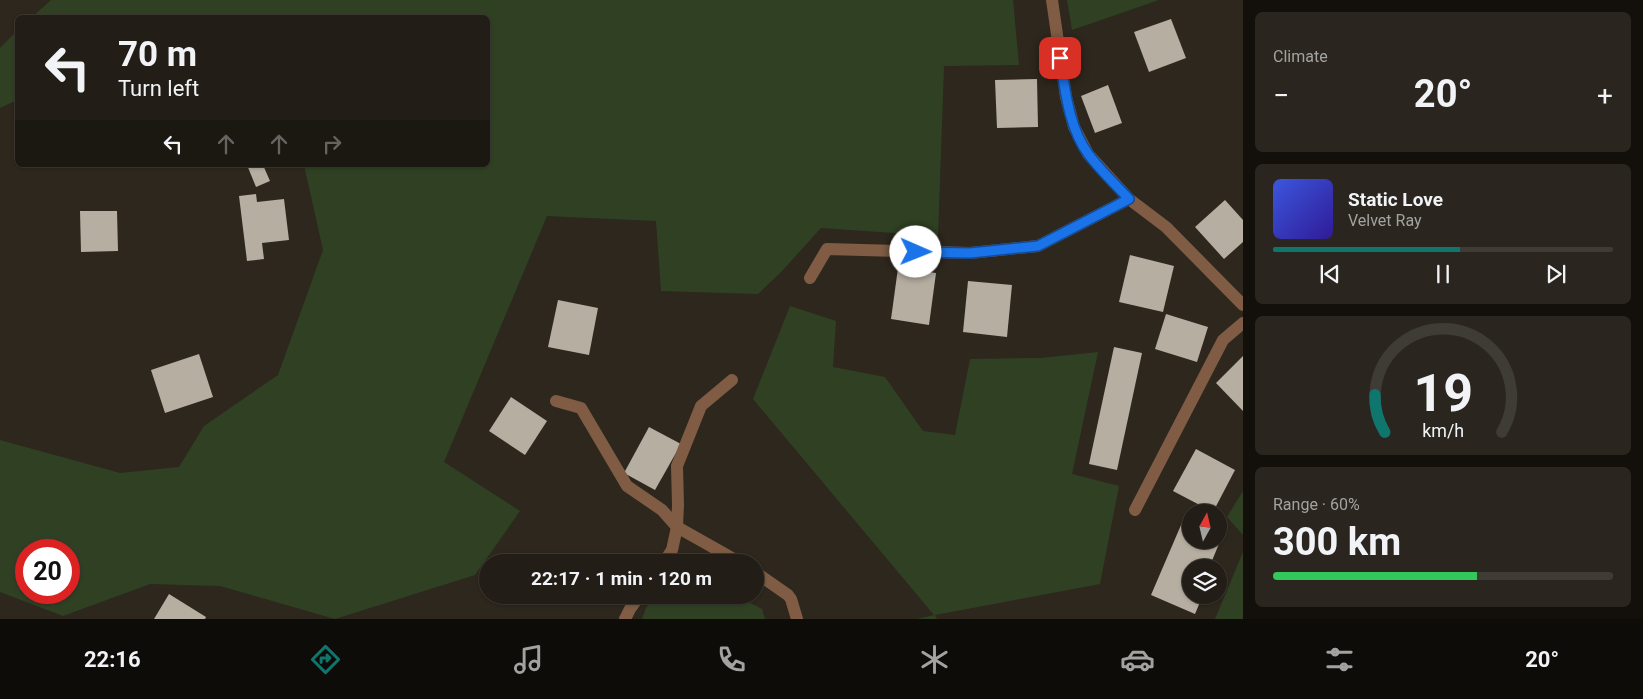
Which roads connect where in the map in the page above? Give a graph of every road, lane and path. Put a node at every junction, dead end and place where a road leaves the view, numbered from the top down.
1 (1052, 0) edge
2 (1129, 199) junction
3 (810, 278) dead end
4 (1243, 305) edge
5 (1243, 323) edge
6 (732, 380) dead end
7 (556, 401) dead end
8 (1135, 510) dead end
9 (677, 527) junction
10 (669, 554) edge
11 (724, 554) edge
12 (764, 578) edge
13 (633, 604) edge
14 (625, 619) edge
15 (797, 619) edge

1 - 2 street
2 - 3 street
2 - 4 street
5 - 8 street
6 - 9 street
7 - 9 street
9 - 10 street
9 - 11 street
12 - 15 street
13 - 14 street

